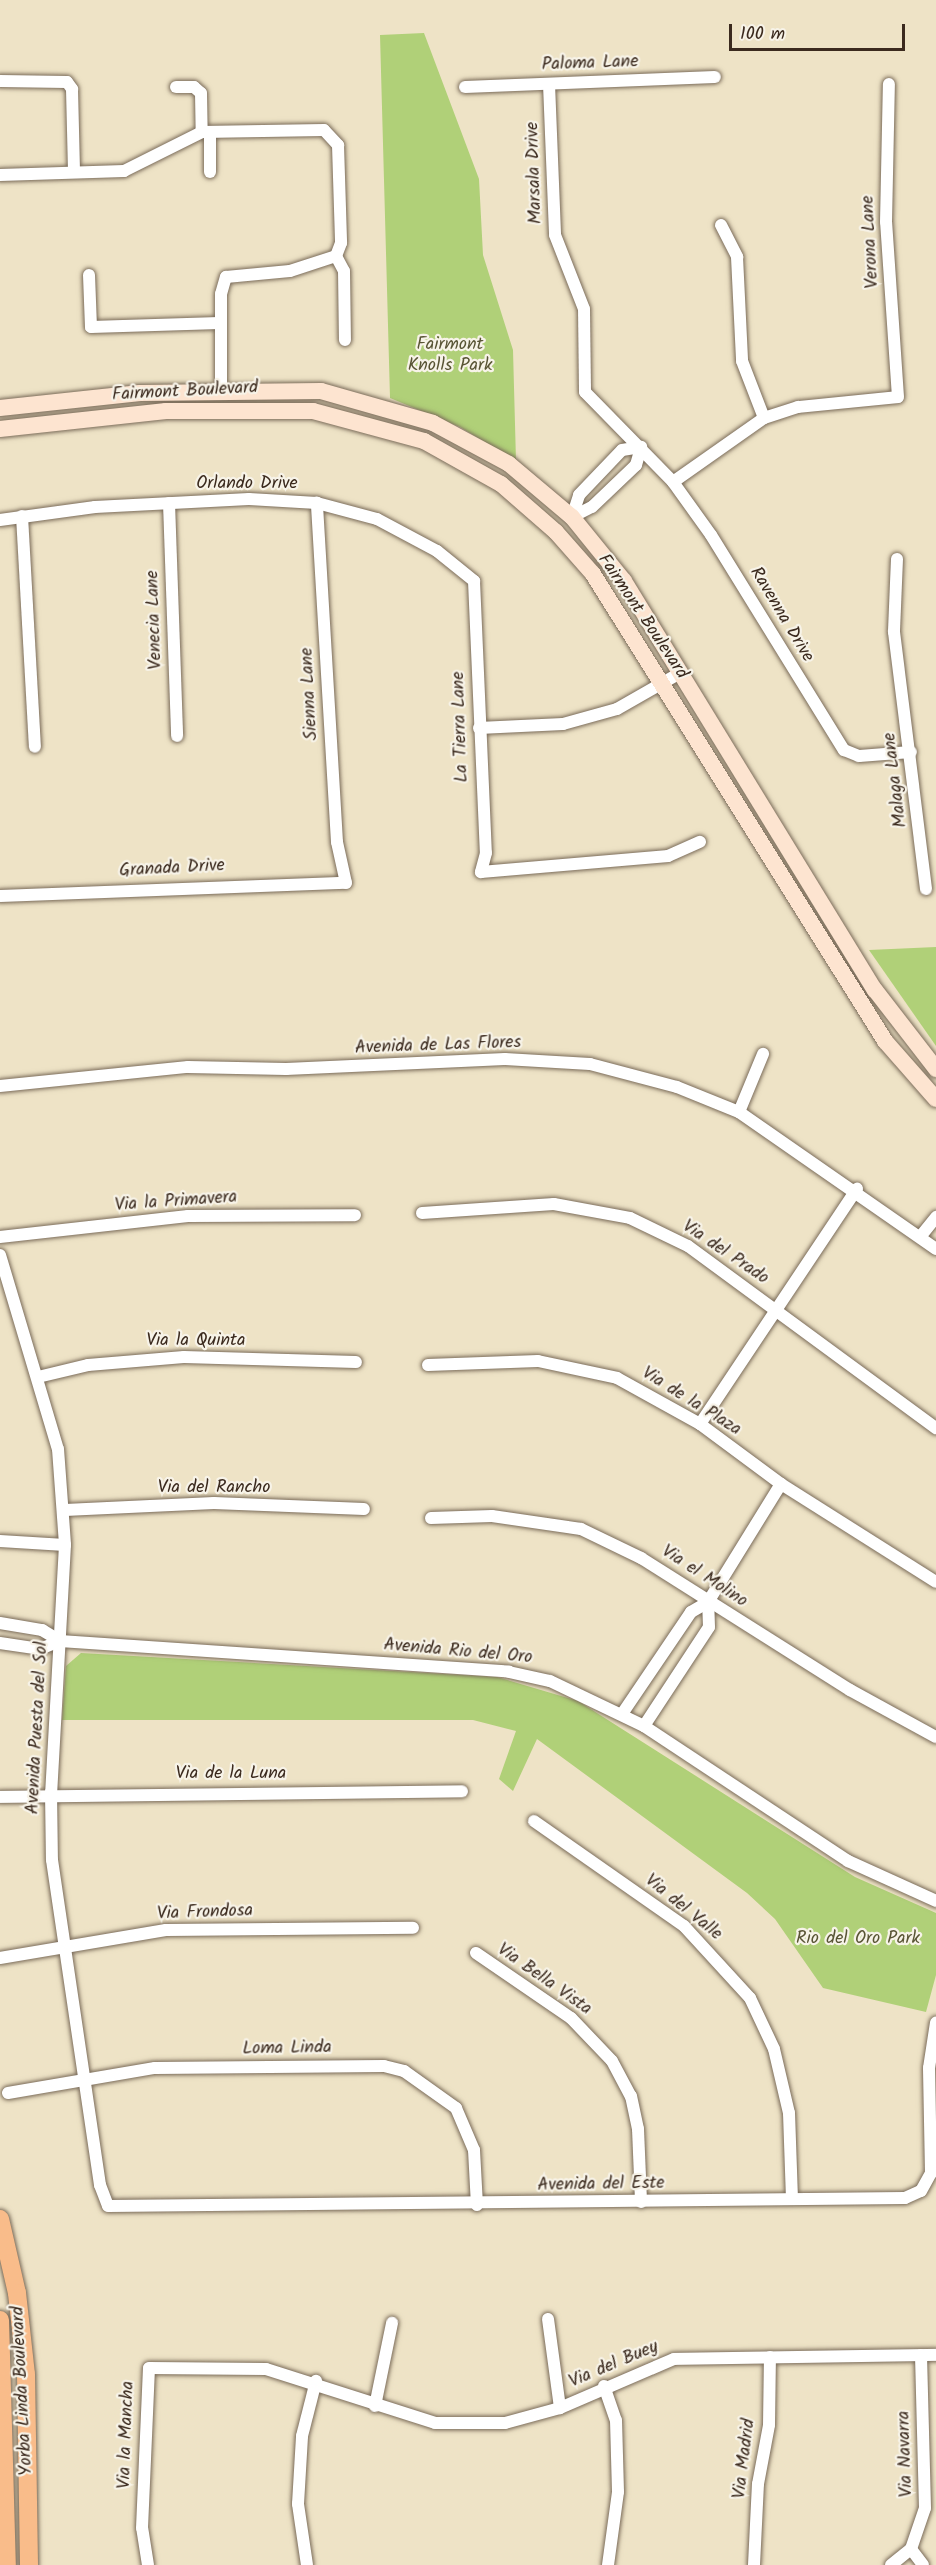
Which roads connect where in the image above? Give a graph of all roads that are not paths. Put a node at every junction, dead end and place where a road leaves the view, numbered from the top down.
1 (716, 77) dead end
2 (0, 81) edge
3 (549, 84) junction
4 (889, 84) dead end
5 (176, 87) dead end
6 (465, 87) dead end
7 (206, 133) junction
8 (74, 172) junction
9 (210, 172) dead end
10 (0, 175) edge
11 (721, 225) dead end
12 (336, 256) junction
13 (89, 274) dead end
14 (219, 323) junction
15 (345, 340) dead end
16 (221, 389) junction
17 (0, 408) edge
18 (221, 409) junction
19 (764, 418) junction
20 (0, 429) edge
21 (641, 447) junction
22 (673, 482) junction
23 (169, 503) junction
24 (317, 503) junction
25 (22, 516) junction
26 (572, 517) junction
27 (0, 520) edge
28 (556, 532) junction
29 (897, 560) dead end
30 (474, 580) joint
31 (680, 673) junction
32 (662, 683) junction
33 (479, 728) junction
34 (177, 736) dead end
35 (36, 747) dead end
36 (911, 752) junction
37 (700, 842) dead end
38 (346, 883) joint
39 (926, 889) dead end
40 (0, 896) edge
41 (763, 1054) dead end
42 (936, 1069) edge
43 (0, 1086) edge
44 (936, 1099) edge
45 (739, 1112) junction
46 (857, 1189) junction
47 (422, 1214) dead end
48 (355, 1215) dead end
49 (936, 1216) edge
50 (0, 1237) edge
51 (920, 1237) junction
52 (936, 1249) edge
53 (0, 1255) edge
54 (776, 1310) junction
55 (356, 1362) dead end
56 (428, 1365) dead end
57 (38, 1377) junction
58 (700, 1424) junction
59 (936, 1428) edge
60 (781, 1484) junction
61 (364, 1509) dead end
62 (65, 1510) junction
63 (431, 1518) dead end
64 (0, 1541) edge
65 (65, 1545) junction
66 (936, 1582) edge
67 (708, 1602) junction
68 (0, 1623) edge
69 (60, 1641) junction
70 (0, 1643) edge
71 (622, 1714) junction
72 (644, 1726) junction
73 (936, 1737) edge
74 (462, 1791) dead end
75 (51, 1792) junction
76 (0, 1797) edge
77 (534, 1821) dead end
78 (936, 1901) edge
79 (413, 1928) dead end
80 (62, 1946) junction
81 (476, 1953) dead end
82 (0, 1958) edge
83 (936, 2023) edge
84 (86, 2078) junction
85 (8, 2093) dead end
86 (792, 2196) junction
87 (641, 2202) junction
88 (477, 2205) junction
89 (108, 2206) joint
90 (0, 2219) edge
91 (548, 2319) dead end
92 (0, 2320) edge
93 (392, 2322) dead end
94 (921, 2355) junction
95 (936, 2355) edge
96 (770, 2357) junction
97 (316, 2381) junction
98 (604, 2386) junction
99 (375, 2406) junction
100 (560, 2408) junction
101 (911, 2549) junction
102 (7, 2565) edge
103 (29, 2565) edge
104 (148, 2565) edge
105 (307, 2565) edge
106 (608, 2565) edge
107 (754, 2565) edge
108 (891, 2565) edge
109 (923, 2565) edge

1 - 3 street, Paloma Lane
2 - 8 street
3 - 6 street, Paloma Lane
3 - 21 street, Marsala Drive
4 - 19 street, Verona Lane
5 - 7 street
7 - 8 street
7 - 9 street
7 - 12 street
8 - 10 street
11 - 19 street
12 - 14 street
12 - 15 street
13 - 14 street
14 - 16 street
16 - 17 main road, Fairmont Boulevard
16 - 18 main road
16 - 26 main road, Fairmont Boulevard
18 - 20 main road, Fairmont Boulevard
18 - 28 main road, Fairmont Boulevard
19 - 22 street
21 - 22 street, Ravenna Drive
21 - 26 street
21 - 26 street
22 - 36 street, Ravenna Drive
23 - 24 street, Orlando Drive
23 - 25 street, Orlando Drive
23 - 34 street, Venecia Lane
24 - 30 street, Orlando Drive
24 - 38 street, Sienna Lane
25 - 27 street, Orlando Drive
25 - 35 street
26 - 28 main road
26 - 31 main road, Fairmont Boulevard
28 - 32 main road, Fairmont Boulevard
29 - 36 street, Malaga Lane
30 - 33 street, La Tierra Lane
31 - 32 street
31 - 42 main road, Fairmont Boulevard
32 - 33 street
32 - 44 main road, Fairmont Boulevard
33 - 37 street, La Tierra Lane
36 - 39 street, Malaga Lane
38 - 40 street, Granada Drive
41 - 45 street
43 - 45 street, Avenida de Las Flores
45 - 46 street, Avenida de Las Flores
46 - 51 street, Avenida de Las Flores
46 - 54 street
47 - 54 street, Via del Prado
48 - 50 street, Via la Primavera
49 - 51 street
51 - 52 street, Avenida de Las Flores
53 - 57 street, Avenida Puesta del Sol
54 - 58 street
54 - 59 street, Via del Prado
55 - 57 street, Via la Quinta
56 - 58 street, Via de la Plaza
57 - 62 street, Avenida Puesta del Sol
58 - 60 street, Via de la Plaza
60 - 66 street, Via de la Plaza
60 - 67 street
61 - 62 street, Via del Rancho
62 - 65 street, Avenida Puesta del Sol
63 - 67 street, Via el Molino
64 - 65 street
65 - 69 street, Avenida Puesta del Sol
67 - 71 street
67 - 72 street
67 - 73 street, Via el Molino
68 - 69 street, Avenida Rio del Oro
69 - 70 street, Avenida Rio del Oro
69 - 71 street, Avenida Rio del Oro
69 - 75 street, Avenida Puesta del Sol
71 - 72 street, Avenida Rio del Oro
72 - 78 street, Avenida Rio del Oro
74 - 75 street, Via de la Luna
75 - 76 street, Via de la Luna
75 - 80 street, Avenida Puesta del Sol
77 - 86 street, Via del Valle
79 - 80 street, Via Frondosa
80 - 82 street, Via Frondosa
80 - 84 street, Avenida Puesta del Sol
81 - 87 street, Via Bella Vista
83 - 86 street, Avenida del Este
84 - 85 street, Loma Linda
84 - 88 street, Loma Linda
84 - 89 street, Avenida Puesta del Sol
86 - 87 street, Avenida del Este
87 - 88 street, Avenida del Este
88 - 89 street, Avenida del Este
90 - 103 main road, Yorba Linda Boulevard
91 - 100 street
92 - 102 main road, Yorba Linda Boulevard
93 - 99 street
94 - 95 street, Via del Buey
94 - 96 street, Via del Buey
94 - 101 street, Via Navarra
96 - 98 street, Via del Buey
96 - 107 street, Via Madrid
97 - 99 street, Via del Buey
97 - 104 street, Via la Mancha
97 - 105 street
98 - 100 street, Via del Buey
98 - 106 street
99 - 100 street, Via del Buey
101 - 108 street
101 - 109 street

